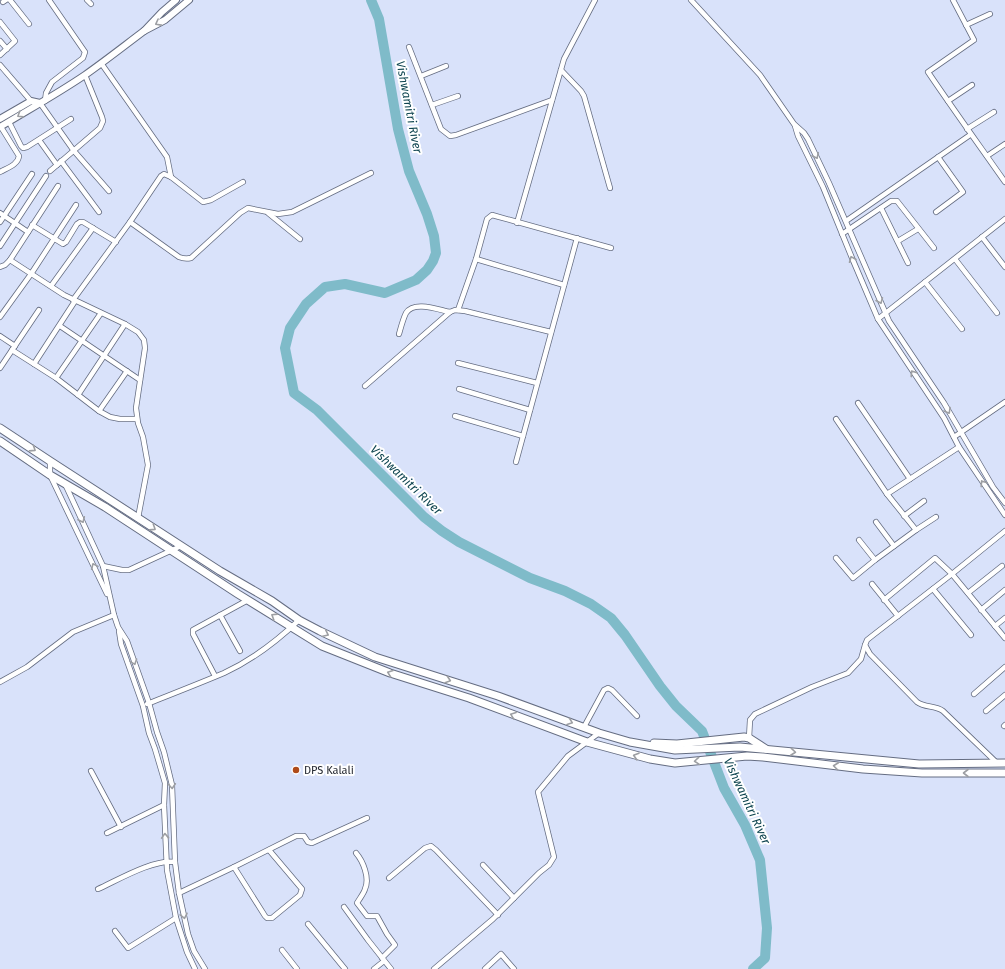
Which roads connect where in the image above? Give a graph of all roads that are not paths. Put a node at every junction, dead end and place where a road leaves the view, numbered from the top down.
1 (10, 0) edge
2 (49, 0) edge
3 (87, 0) edge
4 (176, 0) edge
5 (189, 0) edge
6 (595, 0) edge
7 (691, 0) edge
8 (953, 0) edge
9 (91, 4) dead end
10 (990, 14) dead end
11 (0, 22) edge
12 (29, 24) dead end
13 (966, 25) junction
14 (144, 31) junction
15 (0, 41) edge
16 (409, 47) dead end
17 (7, 49) junction
18 (0, 55) edge
19 (101, 63) junction
20 (0, 65) edge
21 (446, 66) dead end
22 (561, 70) junction
23 (85, 75) junction
24 (421, 76) junction
25 (972, 85) dead end
26 (458, 96) dead end
27 (552, 100) junction
28 (31, 101) junction
29 (948, 101) junction
30 (43, 102) junction
31 (432, 105) junction
32 (994, 112) dead end
33 (0, 119) edge
34 (71, 119) dead end
35 (8, 122) junction
36 (794, 124) junction
37 (1, 127) edge
38 (58, 128) junction
39 (967, 129) junction
40 (970, 134) junction
41 (39, 140) junction
42 (1005, 144) edge
43 (74, 151) junction
44 (987, 156) junction
45 (938, 157) junction
46 (59, 163) junction
47 (50, 171) dead end
48 (0, 172) edge
49 (371, 173) dead end
50 (32, 174) dead end
51 (46, 176) dead end
52 (170, 177) junction
53 (244, 182) dead end
54 (1005, 182) edge
55 (58, 186) dead end
56 (610, 188) dead end
57 (109, 191) dead end
58 (76, 205) dead end
59 (881, 208) junction
60 (99, 212) dead end
61 (267, 212) junction
62 (936, 212) dead end
63 (2, 215) edge
64 (1005, 219) edge
65 (846, 221) junction
66 (0, 222) edge
67 (130, 222) junction
68 (15, 223) junction
69 (517, 223) junction
70 (32, 225) junction
71 (93, 228) junction
72 (918, 229) junction
73 (849, 230) junction
74 (28, 232) junction
75 (842, 234) junction
76 (982, 237) junction
77 (53, 238) junction
78 (577, 238) junction
79 (300, 239) dead end
80 (898, 241) junction
81 (116, 242) junction
82 (0, 246) edge
83 (611, 248) dead end
84 (934, 248) dead end
85 (476, 259) junction
86 (955, 259) junction
87 (10, 260) junction
88 (908, 263) dead end
89 (0, 267) edge
90 (1005, 267) edge
91 (31, 274) junction
92 (925, 282) junction
93 (564, 285) junction
94 (51, 286) junction
95 (74, 301) junction
96 (39, 310) dead end
97 (458, 310) junction
98 (450, 312) junction
99 (102, 313) junction
100 (997, 313) dead end
101 (885, 314) junction
102 (0, 316) edge
103 (878, 319) junction
104 (125, 324) junction
105 (60, 326) junction
106 (962, 329) dead end
107 (551, 332) junction
108 (399, 334) dead end
109 (0, 336) edge
110 (82, 341) junction
111 (13, 348) junction
112 (104, 356) junction
113 (458, 363) dead end
114 (34, 364) junction
115 (0, 368) edge
116 (127, 371) junction
117 (56, 378) junction
118 (140, 380) junction
119 (537, 383) junction
120 (366, 386) dead end
121 (458, 389) dead end
122 (78, 395) junction
123 (858, 402) dead end
124 (1005, 402) edge
125 (530, 410) junction
126 (99, 411) junction
127 (455, 416) dead end
128 (137, 419) junction
129 (836, 419) dead end
130 (0, 428) edge
131 (960, 433) junction
132 (523, 436) junction
133 (954, 437) junction
134 (0, 441) edge
135 (959, 447) junction
136 (50, 461) junction
137 (516, 462) dead end
138 (50, 475) junction
139 (910, 479) junction
140 (66, 484) junction
141 (887, 494) junction
142 (924, 501) dead end
143 (1005, 503) edge
144 (1005, 515) edge
145 (904, 516) junction
146 (936, 517) dead end
147 (138, 518) junction
148 (876, 522) dead end
149 (916, 530) junction
150 (1005, 531) edge
151 (859, 540) dead end
152 (181, 546) junction
153 (894, 546) junction
154 (172, 550) junction
155 (836, 558) dead end
156 (874, 560) junction
157 (103, 566) junction
158 (1002, 566) dead end
159 (952, 574) junction
160 (872, 584) dead end
161 (933, 589) junction
162 (1005, 590) edge
163 (968, 593) junction
164 (248, 600) junction
165 (884, 600) junction
166 (111, 601) junction
167 (982, 610) junction
168 (114, 615) junction
169 (220, 615) junction
170 (898, 616) junction
171 (1005, 618) edge
172 (299, 620) junction
173 (995, 626) junction
174 (118, 627) junction
175 (292, 627) junction
176 (971, 635) dead end
177 (1005, 638) edge
178 (865, 645) junction
179 (240, 651) dead end
180 (1005, 667) edge
181 (215, 676) junction
182 (0, 682) edge
183 (974, 694) dead end
184 (1005, 696) edge
185 (149, 703) junction
186 (143, 706) junction
187 (986, 711) dead end
188 (637, 716) dead end
189 (584, 727) junction
190 (599, 733) junction
191 (749, 738) junction
192 (587, 742) junction
193 (676, 747) junction
194 (767, 749) junction
195 (1001, 763) edge
196 (90, 771) dead end
197 (1005, 773) edge
198 (164, 805) junction
199 (367, 818) dead end
200 (121, 827) junction
201 (107, 833) dead end
202 (269, 850) junction
203 (356, 853) dead end
204 (166, 861) junction
205 (175, 862) junction
206 (483, 865) dead end
207 (234, 867) junction
208 (389, 878) dead end
209 (98, 890) dead end
210 (179, 893) junction
211 (514, 898) junction
212 (344, 907) dead end
213 (498, 914) junction
214 (176, 918) junction
215 (308, 924) dead end
216 (115, 931) dead end
217 (282, 950) dead end
218 (383, 959) junction
219 (195, 969) edge
220 (205, 969) edge
221 (297, 969) edge
222 (345, 969) edge
223 (374, 969) edge
224 (391, 969) edge
225 (434, 969) edge
226 (485, 969) edge
227 (514, 969) edge

1 - 12 street
2 - 30 street
3 - 9 street
4 - 14 street
5 -> 14 street
6 - 22 street
7 - 36 street
8 - 13 street
10 - 13 street
11 - 17 street
13 - 29 street
14 - 19 street
15 - 17 street
16 - 24 street
17 - 18 street
19 - 23 street
19 - 52 street
20 - 28 street
21 - 24 street
22 - 27 street
22 - 56 street
23 - 30 street
23 - 43 street
24 - 31 street
25 - 29 street
26 - 31 street
27 - 31 street
27 - 69 street
28 - 30 street
28 - 33 street
29 - 39 street
30 -> 35 street
30 - 38 street
32 - 39 street
34 - 38 street
35 - 37 street
35 - 41 street
36 -> 65 street
36 - 75 street
37 - 48 street
38 - 41 street
38 - 43 street
39 - 40 street
40 - 44 street
40 - 45 street
41 - 46 street
42 - 44 street
43 - 46 street
43 - 57 street
44 - 54 street
45 - 62 street
45 - 65 street
46 - 47 street
46 - 60 street
49 - 61 street
50 - 63 street
51 - 68 street
52 - 53 street
52 - 67 street
55 - 70 street
58 - 77 street
59 - 72 street
59 - 73 street
59 - 80 street
61 - 67 street
61 - 79 street
63 - 66 street
63 - 68 street
64 - 76 street
65 - 73 street
67 - 81 street
68 - 74 street
68 - 82 street
69 - 78 street
69 - 85 street
70 - 74 street
70 - 77 street
71 - 77 street
71 - 81 street
71 - 94 street
72 - 80 street
72 - 84 street
73 - 75 street
73 -> 101 street
74 - 87 street
103 -> 75 street
76 - 86 street
76 - 90 street
77 - 91 street
78 - 83 street
78 - 93 street
80 - 88 street
81 - 95 street
85 - 93 street
85 - 97 street
86 - 92 street
86 - 100 street
87 - 89 street
87 - 91 street
91 - 94 street
91 - 102 street
92 - 101 street
92 - 106 street
93 - 107 street
94 - 95 street
95 - 99 street
95 - 105 street
96 - 111 street
97 - 98 street
97 - 107 street
98 - 108 street
98 - 120 street
99 - 104 street
99 - 110 street
101 - 103 street
101 -> 131 street
133 -> 103 street
104 - 112 street
104 - 118 street
105 - 110 street
105 - 114 street
107 - 119 street
109 - 111 street
110 - 112 street
110 - 117 street
111 - 114 street
111 - 115 street
112 - 116 street
112 - 122 street
113 - 119 street
114 - 117 street
116 - 118 street
116 - 126 street
117 - 122 street
118 - 128 street
119 - 125 street
121 - 125 street
122 - 126 street
123 - 139 street
124 - 131 street
125 - 132 street
126 - 128 street
127 - 132 street
128 - 147 street
129 - 141 street
130 -> 136 main road
131 - 133 street
131 - 143 street
132 - 137 street
133 - 135 street
134 - 138 main road
135 - 139 street
144 -> 135 street
136 - 138 street
136 - 147 main road
138 - 140 main road
166 -> 138 street
139 - 141 street
140 - 154 main road
140 -> 157 street
141 - 145 street
142 - 145 street
145 - 149 street
146 - 149 street
147 -> 152 main road
148 - 153 street
149 - 153 street
150 - 159 street
151 - 156 street
152 - 154 street
152 - 172 main road
153 - 156 street
154 - 157 street
154 - 164 main road
155 - 156 street
157 - 166 street
158 - 163 street
159 - 161 street
159 - 163 street
159 - 165 street
160 - 165 street
161 - 170 street
161 - 176 street
162 - 167 street
163 - 167 street
164 - 169 street
175 -> 164 main road
165 - 170 street
166 - 168 street
167 - 173 street
168 - 174 street
168 - 182 street
169 - 179 street
169 - 181 street
170 - 178 street
171 - 173 street
172 - 175 street
172 -> 189 main road
173 - 177 street
174 -> 185 street
174 - 186 street
175 - 181 street
192 -> 175 main road
178 - 191 street
178 - 195 street
180 - 183 street
181 - 185 street
184 - 187 street
185 - 186 street
185 -> 205 street
186 - 198 street
188 - 189 street
189 - 190 main road
190 - 192 street
190 - 193 main road
191 - 193 main road
191 - 194 main road
197 -> 192 main road
192 - 211 street
193 - 194 main road
194 -> 195 main road
196 - 200 street
198 - 200 street
204 -> 198 street
199 - 202 street
200 - 201 street
202 - 207 street
202 - 207 street
203 - 218 street
204 - 205 street
204 - 209 street
204 - 214 street
205 - 210 street
206 - 211 street
207 - 210 street
208 - 213 street
210 -> 220 street
211 - 213 street
212 - 218 street
213 - 225 street
214 - 216 street
214 - 219 street
215 - 222 street
217 - 221 street
218 - 223 street
218 - 224 street
226 - 227 street

